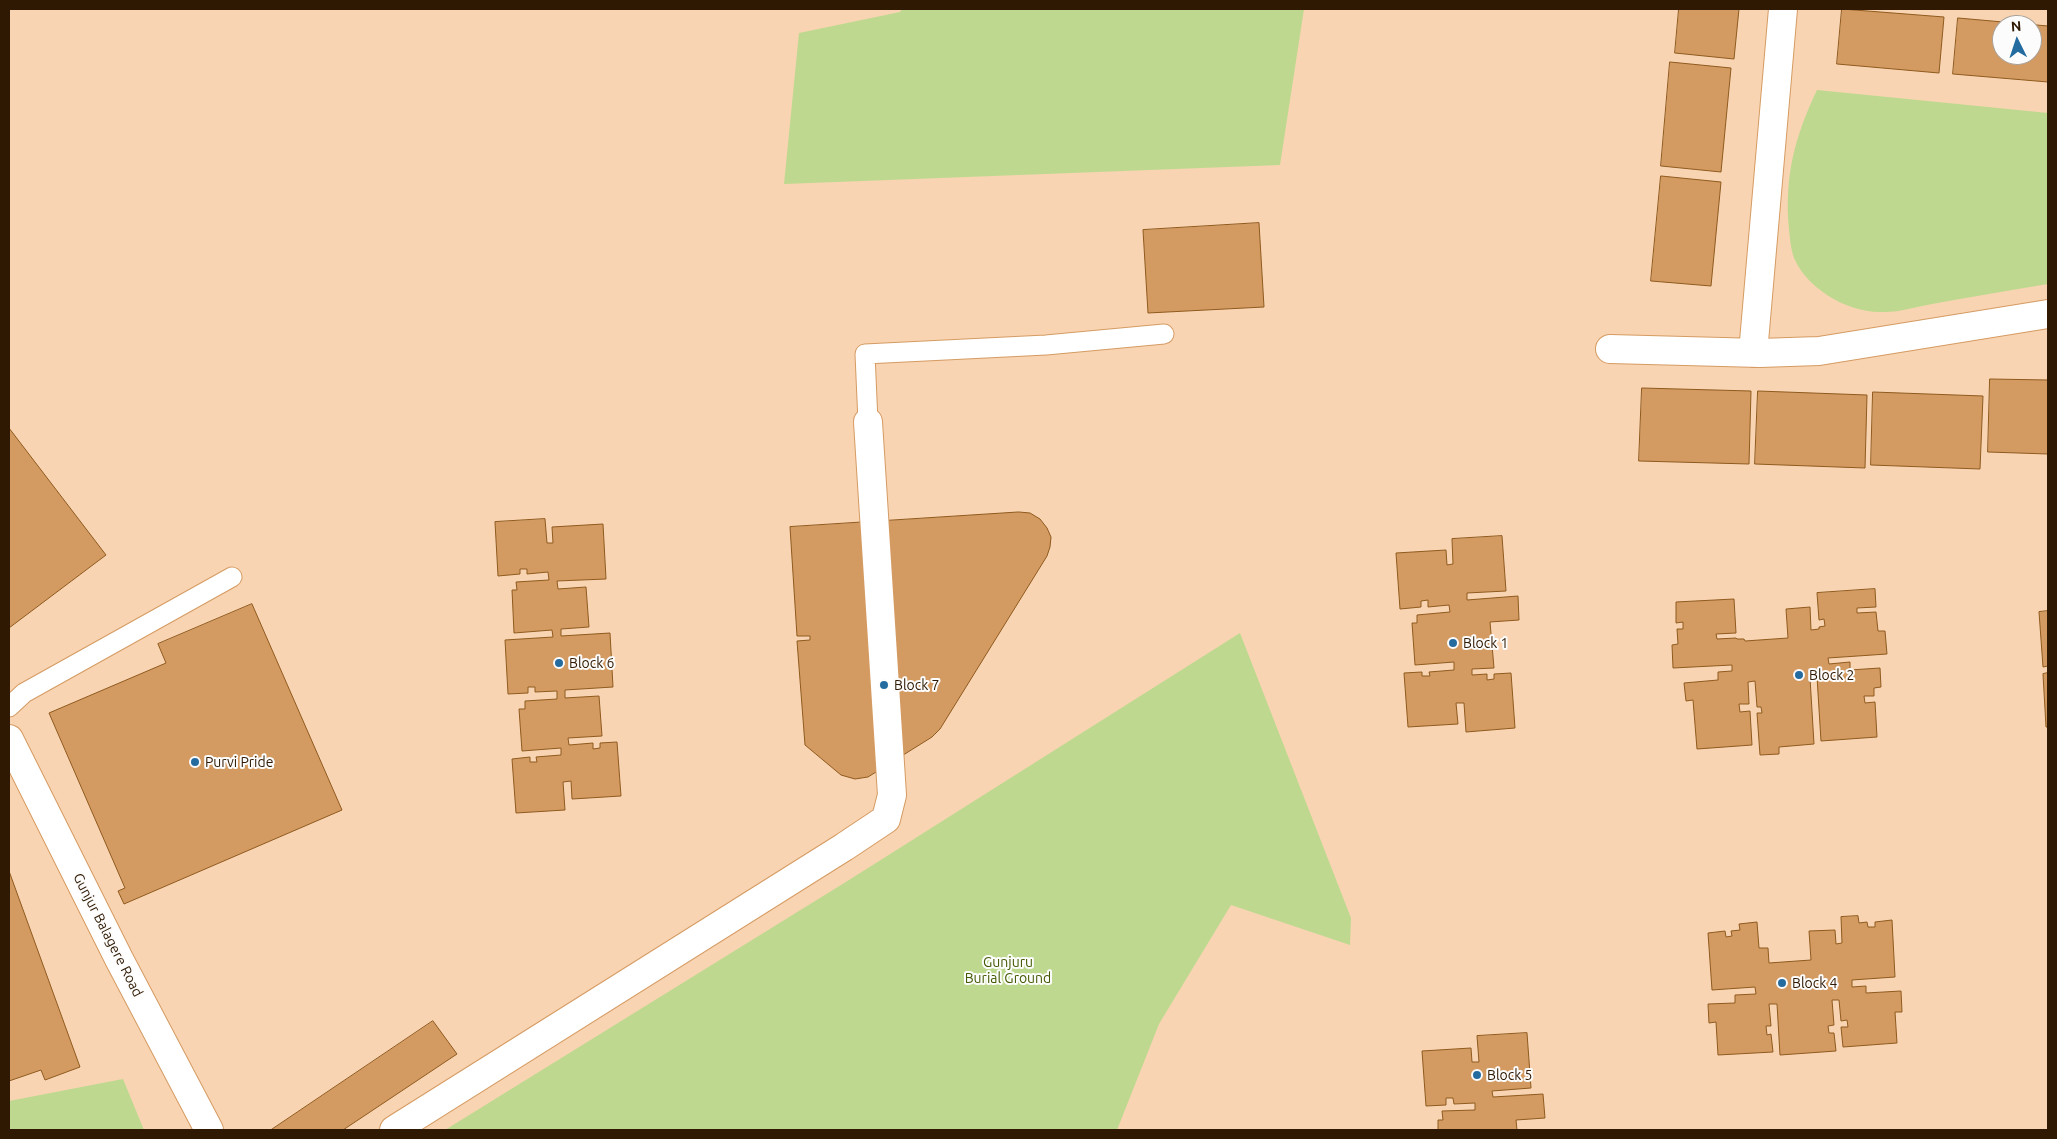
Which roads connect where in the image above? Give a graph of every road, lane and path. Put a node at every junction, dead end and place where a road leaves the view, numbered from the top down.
1 (1783, 9) edge
2 (2048, 314) edge
3 (1164, 334) dead end
4 (1610, 349) dead end
5 (1753, 353) junction
6 (868, 422) joint
7 (232, 577) dead end
8 (9, 707) edge
9 (9, 739) edge
10 (210, 1130) edge
11 (394, 1130) edge

1 - 5 street
2 - 5 street
3 - 6 lane
4 - 5 street
6 - 11 street
7 - 8 lane
9 - 10 street, Gunjur Balagere Road

